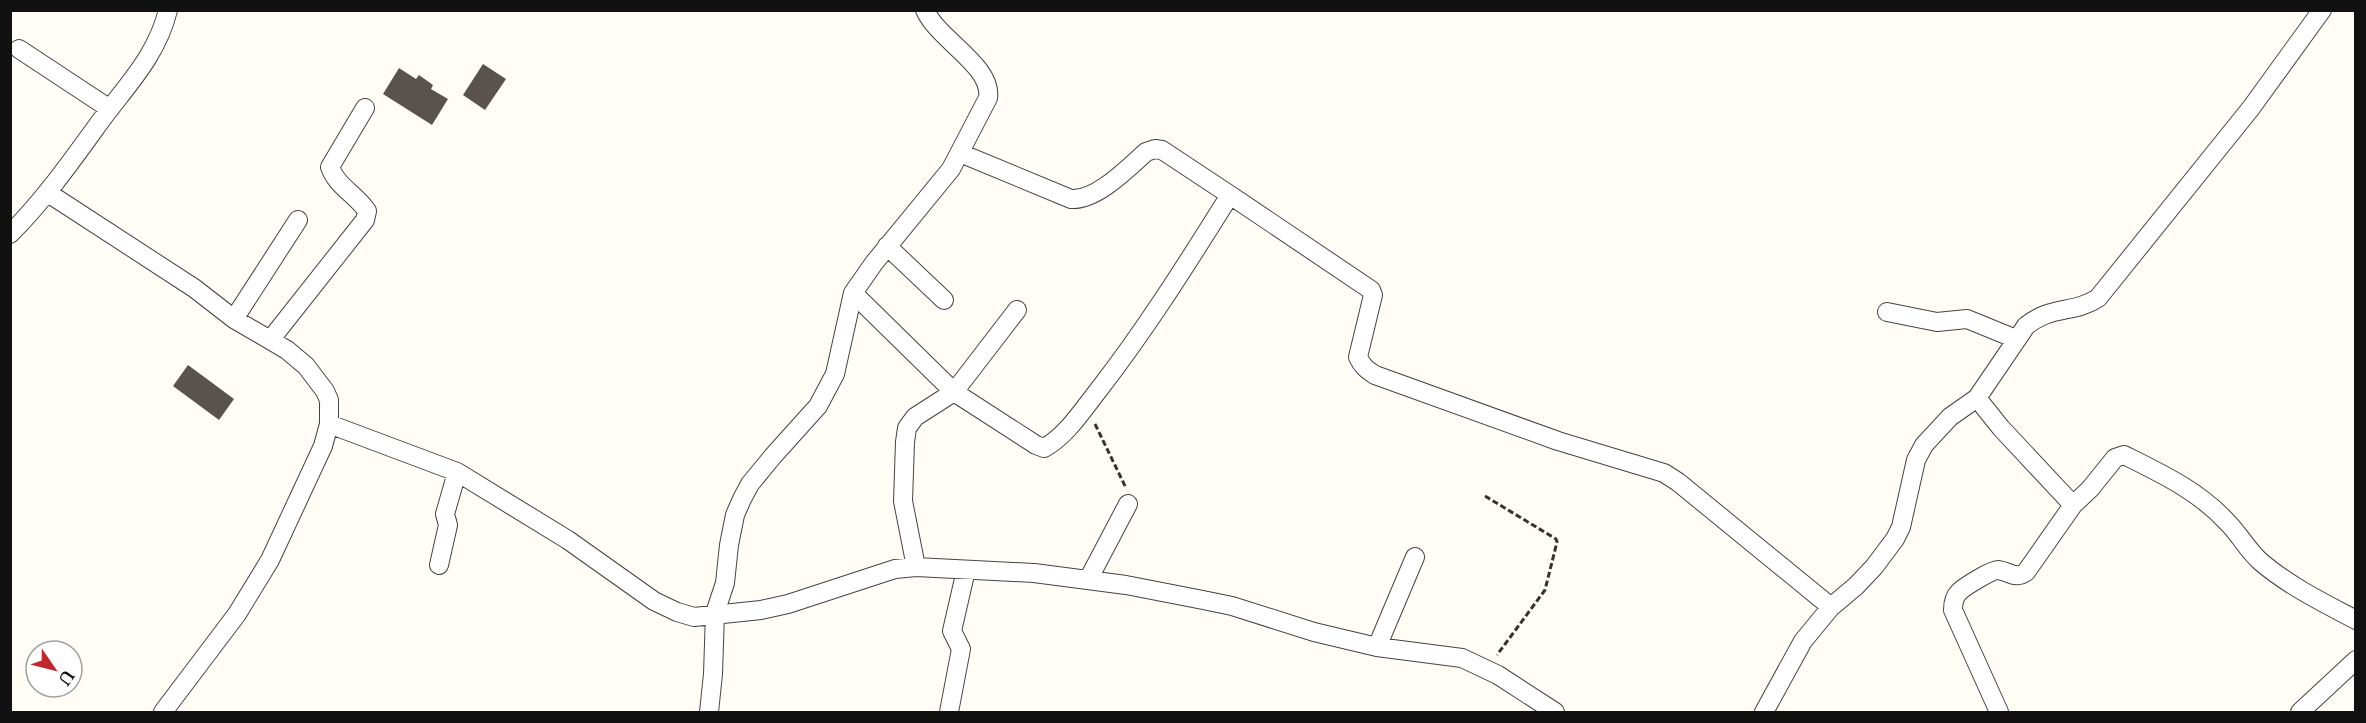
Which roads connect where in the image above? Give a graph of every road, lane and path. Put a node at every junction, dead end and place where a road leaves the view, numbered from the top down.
1 (168, 10) edge
2 (926, 10) edge
3 (2322, 10) edge
4 (19, 49) dead end
5 (366, 108) dead end
6 (110, 109) junction
7 (960, 153) junction
8 (48, 193) junction
9 (1230, 195) junction
10 (298, 220) dead end
11 (11, 232) edge
12 (887, 246) junction
13 (853, 293) junction
14 (944, 300) dead end
15 (1017, 310) dead end
16 (1887, 312) dead end
17 (234, 319) junction
18 (271, 339) junction
19 (2016, 339) junction
20 (954, 392) junction
21 (1977, 398) junction
22 (1086, 406) junction
23 (329, 424) junction
24 (457, 472) junction
25 (1485, 496) dead end
26 (1128, 504) joint
27 (2073, 505) junction
28 (1415, 557) dead end
29 (439, 565) dead end
30 (916, 567) junction
31 (966, 570) junction
32 (1088, 580) junction
33 (1831, 607) junction
34 (715, 614) junction
35 (2355, 620) edge
36 (1377, 647) junction
37 (2355, 660) edge
38 (1486, 669) junction
39 (163, 712) edge
40 (709, 712) edge
41 (950, 712) edge
42 (1555, 712) edge
43 (1764, 712) edge
44 (1999, 712) edge
45 (2300, 712) edge

1 - 6 street
2 - 7 street
3 - 19 street
4 - 6 street
5 - 18 street
6 - 8 street
7 - 9 street
7 - 12 street
8 - 11 street
8 - 17 street
9 - 22 street
9 - 33 street
10 - 17 street
12 - 13 street
12 - 14 street
13 - 20 street
13 - 34 street
15 - 20 street
16 - 19 street
17 - 18 street
18 - 23 street
19 - 21 street
20 - 22 street
20 - 30 street
21 - 27 street
21 - 33 street
22 - 26 path
23 - 24 street
23 - 39 street
24 - 29 street
24 - 34 street
25 - 38 path
26 - 32 street
27 - 35 street
27 - 44 street
28 - 36 street
30 - 31 street
30 - 34 street
31 - 32 street
31 - 41 street
32 - 36 street
33 - 43 street
34 - 40 street
36 - 38 street
37 - 45 street
38 - 42 street

